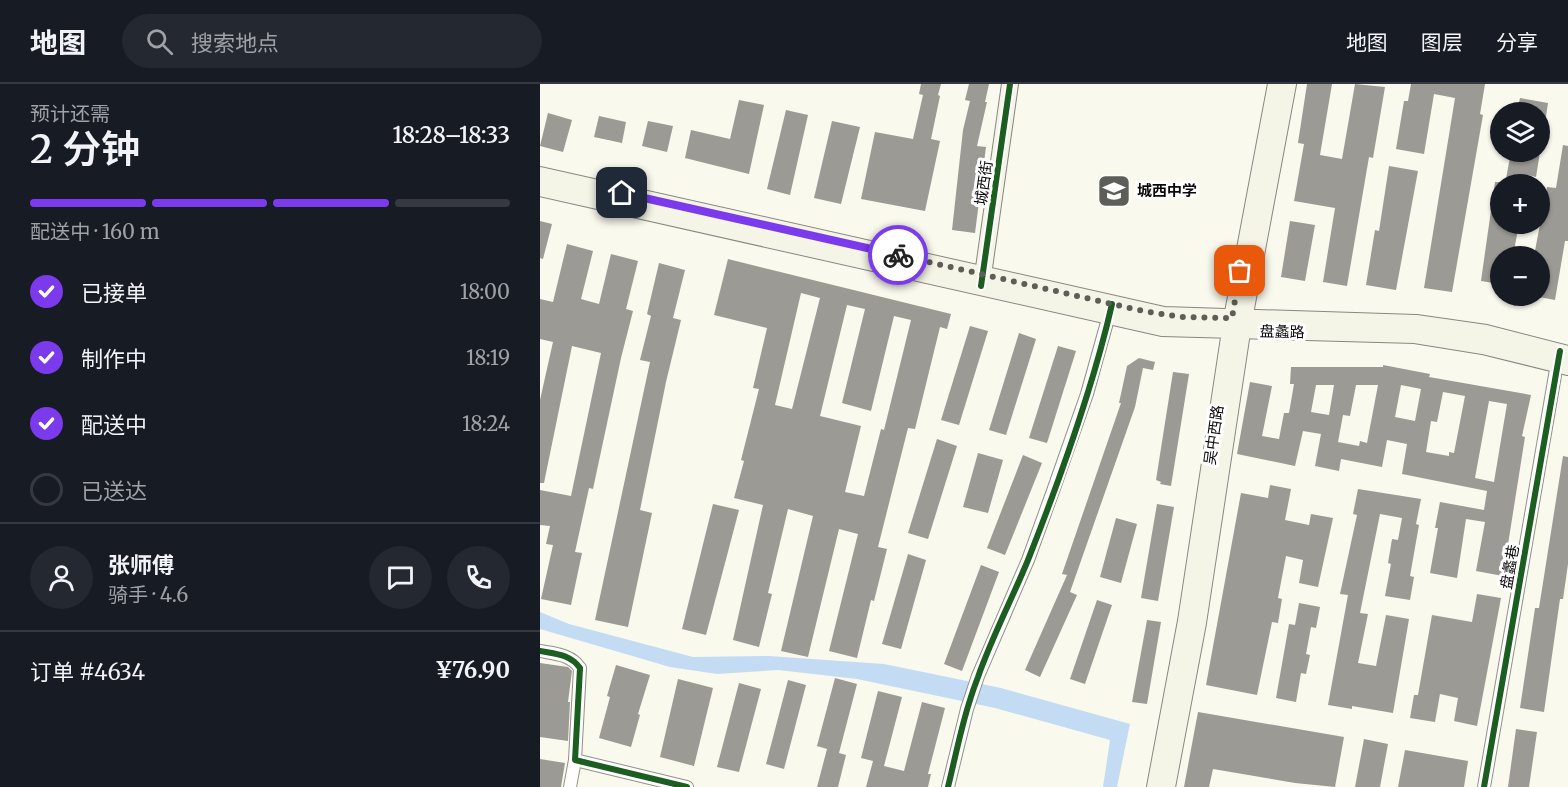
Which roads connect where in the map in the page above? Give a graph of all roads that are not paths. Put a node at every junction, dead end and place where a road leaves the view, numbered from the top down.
1 (1010, 84) edge
2 (1276, 84) edge
3 (1288, 84) edge
4 (547, 183) edge
5 (982, 280) junction
6 (1111, 310) junction
7 (1237, 325) junction
8 (1563, 359) edge
9 (540, 651) edge
10 (575, 760) junction
11 (570, 787) edge
12 (687, 787) edge
13 (948, 787) edge
14 (1155, 787) edge
15 (1167, 787) edge
16 (1484, 787) edge

1 - 5 main road, 城西街
2 - 7 main road, 吴中西路
3 - 7 main road, 吴中西路
4 - 5 main road, 盘蠡路
5 - 6 main road, 盘蠡路
6 - 7 main road, 盘蠡路
6 - 13 street
7 - 8 main road, 盘蠡路
7 - 14 main road, 吴中西路
7 - 15 main road, 吴中西路
8 - 16 street, 盘蠡巷
9 - 10 street
10 - 11 street
10 - 12 street

